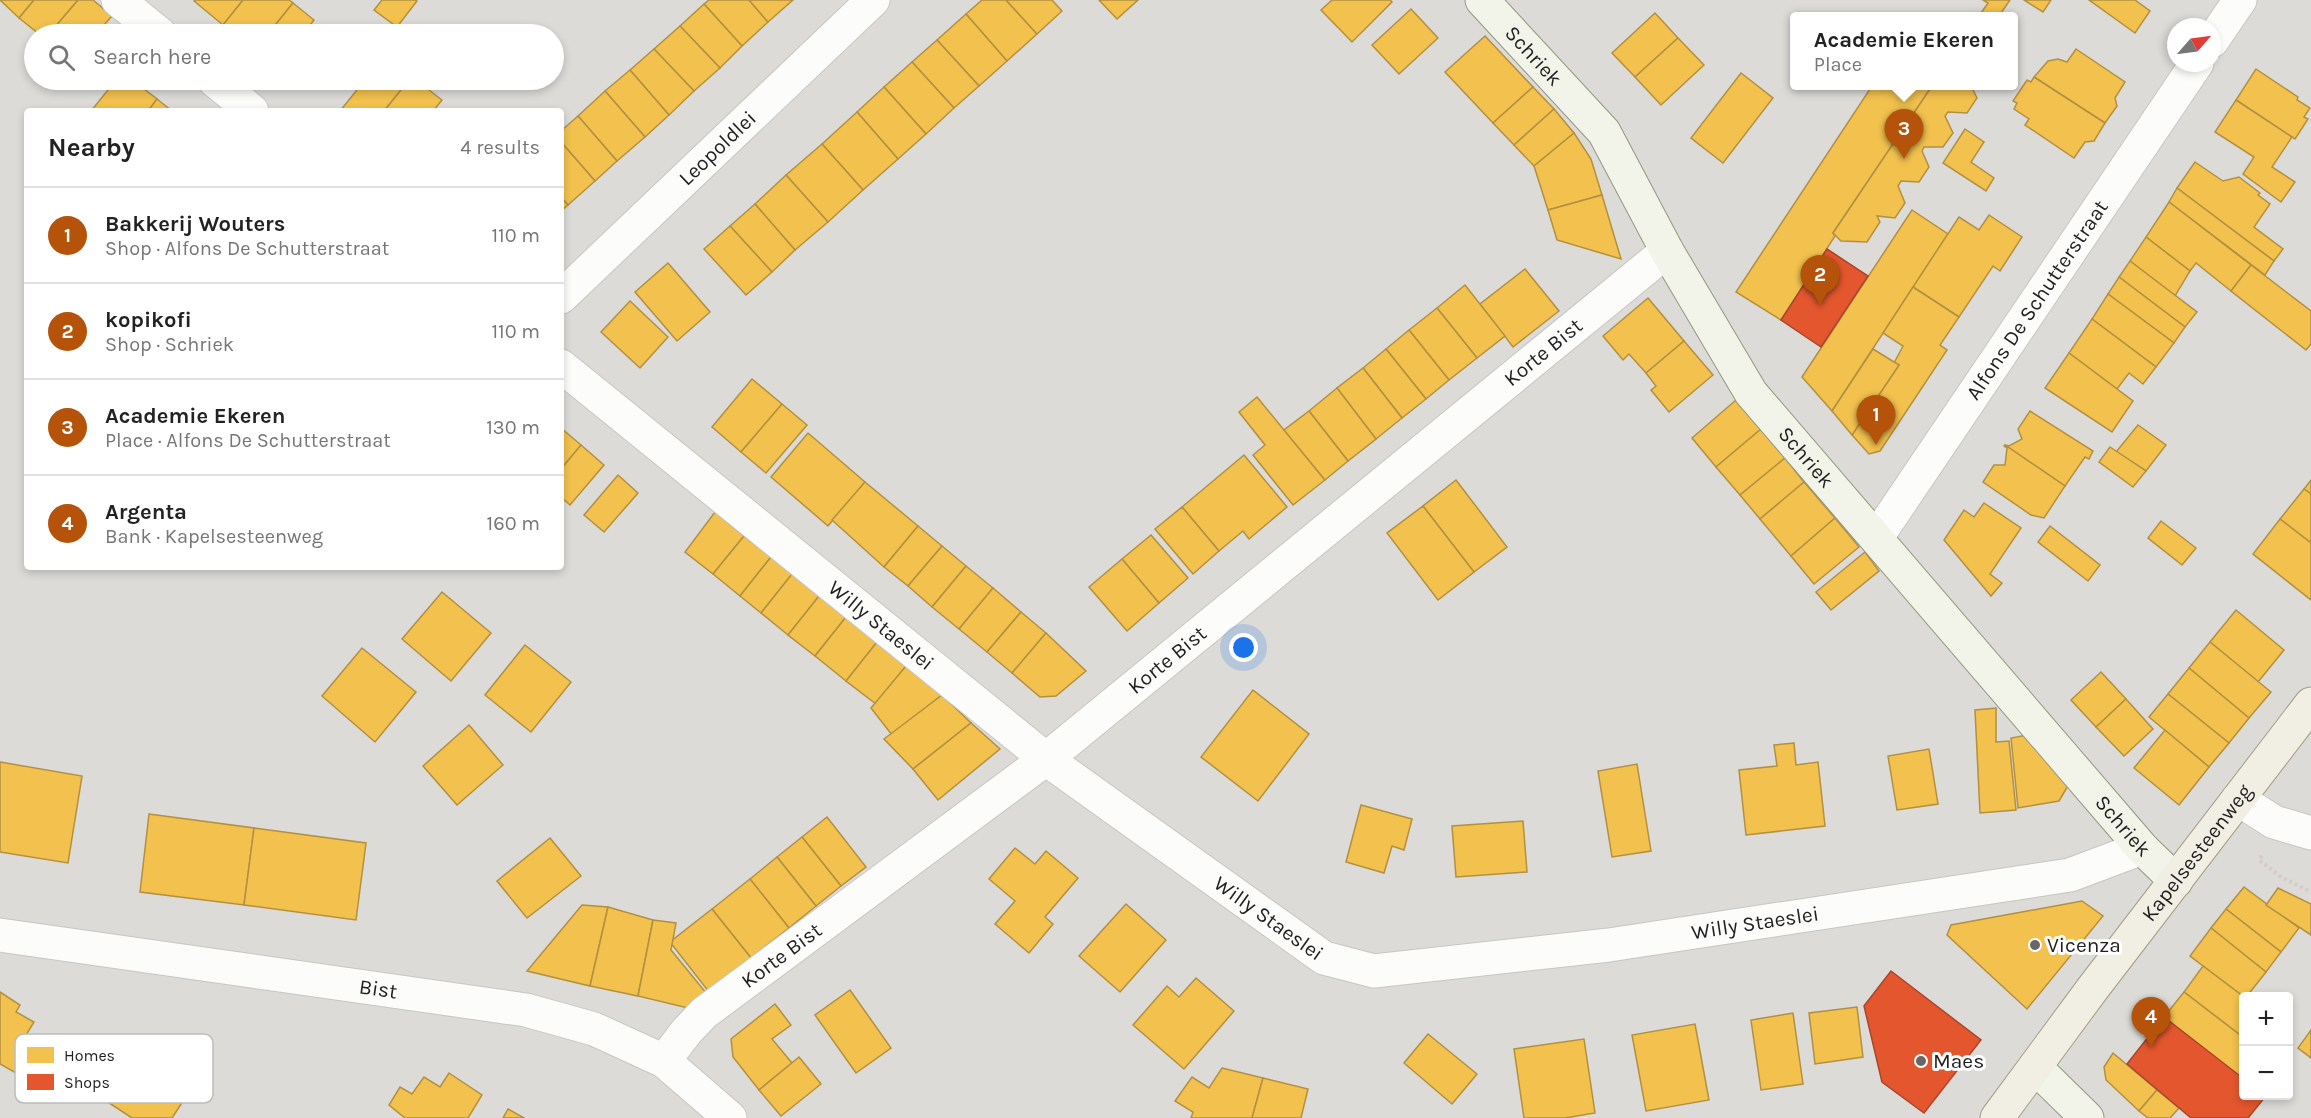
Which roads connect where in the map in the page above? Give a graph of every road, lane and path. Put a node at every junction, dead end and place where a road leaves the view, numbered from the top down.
1 (118, 0) edge
2 (873, 0) edge
3 (1482, 0) edge
4 (2240, 0) edge
5 (148, 24) edge
6 (2221, 28) edge
7 (2191, 72) edge
8 (226, 90) edge
9 (248, 108) edge
10 (1667, 251) junction
11 (564, 294) edge
12 (564, 368) edge
13 (1877, 537) junction
14 (2311, 704) edge
15 (1046, 759) junction
16 (2238, 799) junction
17 (2311, 833) edge
18 (2142, 848) junction
19 (2176, 881) junction
20 (0, 934) edge
21 (664, 1061) junction
22 (2035, 1067) junction
23 (730, 1118) edge
24 (1997, 1118) edge
25 (2087, 1118) edge

1 - 5 street
2 - 11 street, Leopoldlei
3 - 10 street, Schriek
4 - 6 street
7 - 13 street, Alfons De Schutterstraat
8 - 9 street
10 - 13 street, Schriek
10 - 15 street, Korte Bist
12 - 15 street, Willy Staeslei
13 - 18 street, Schriek
14 - 16 main road, Kapelsesteenweg
15 - 18 street, Willy Staeslei
15 - 21 street, Korte Bist
16 - 17 street
16 - 19 main road, Kapelsesteenweg
18 - 19 street, Schriek
19 - 22 main road, Kapelsesteenweg
20 - 21 street, Bist
21 - 23 street, Bist
22 - 24 main road, Kapelsesteenweg
22 - 25 street

